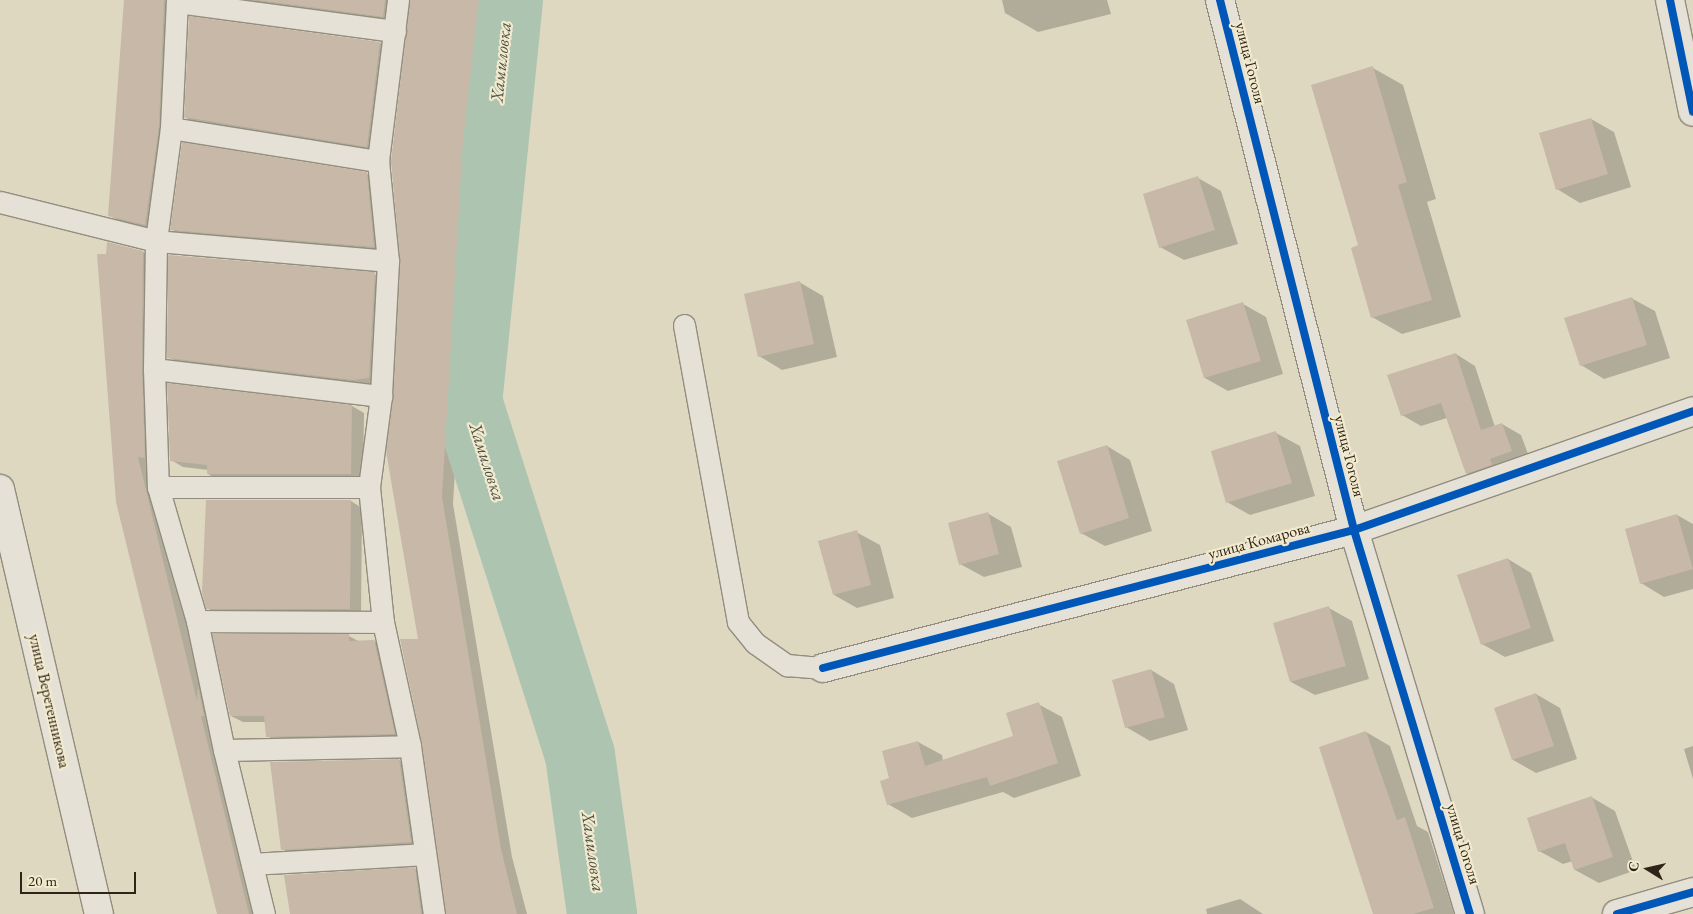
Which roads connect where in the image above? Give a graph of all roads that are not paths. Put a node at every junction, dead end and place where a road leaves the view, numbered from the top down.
1 (398, 0) edge
2 (1220, 0) edge
3 (1670, 0) edge
4 (177, 1) edge
5 (395, 32) junction
6 (1693, 112) edge
7 (171, 128) junction
8 (378, 161) junction
9 (0, 202) edge
10 (156, 241) junction
11 (388, 261) junction
12 (684, 325) dead end
13 (154, 369) junction
14 (381, 396) junction
15 (1693, 411) edge
16 (369, 487) junction
17 (158, 488) junction
18 (0, 489) edge
19 (1354, 530) junction
20 (197, 621) junction
21 (383, 622) junction
22 (823, 668) joint
23 (410, 746) junction
24 (224, 750) junction
25 (425, 854) junction
26 (252, 864) junction
27 (1693, 892) edge
28 (99, 914) edge
29 (264, 914) edge
30 (434, 914) edge
31 (1470, 914) edge
32 (1616, 914) edge

1 - 5 lane
2 - 19 street, улица Гоголя
3 - 6 street
4 - 5 lane
4 - 7 lane
5 - 8 lane
7 - 8 lane
7 - 10 lane
8 - 11 lane
9 - 10 lane
10 - 11 lane
10 - 13 lane
11 - 14 lane
12 - 22 lane
13 - 14 lane
13 - 17 lane
14 - 16 lane
15 - 19 street, улица Комарова
16 - 17 lane
16 - 21 lane
17 - 20 lane
18 - 28 street, улица Веретенникова
19 - 22 street, улица Комарова
19 - 31 street, улица Гоголя
20 - 21 lane
20 - 24 lane
21 - 23 lane
23 - 24 lane
23 - 25 lane
24 - 26 lane
25 - 26 lane
25 - 30 lane
26 - 29 lane
27 - 32 street

